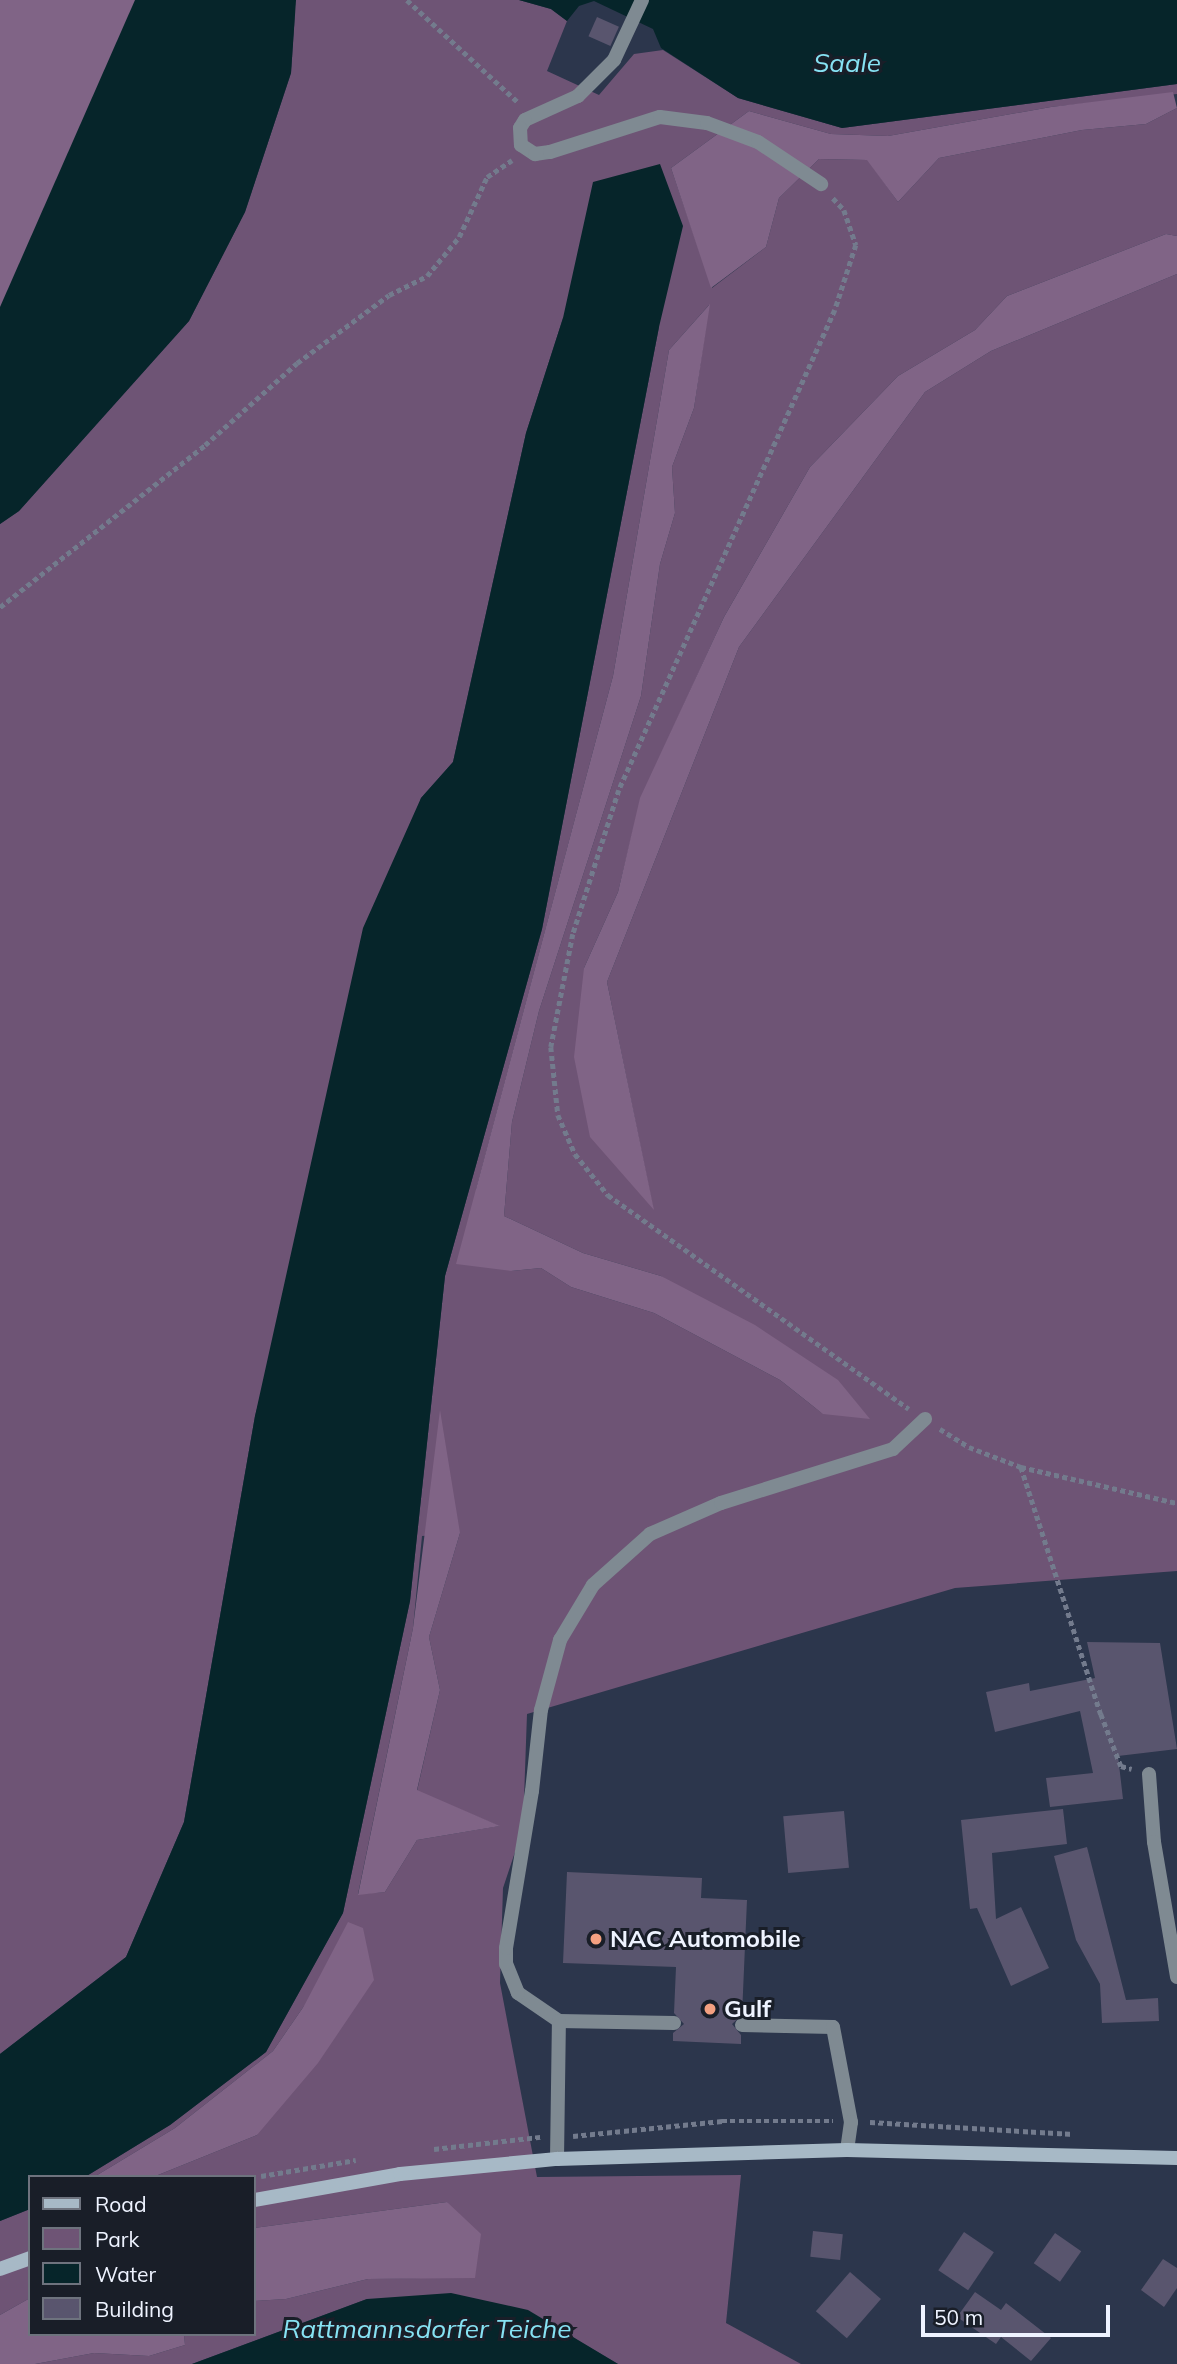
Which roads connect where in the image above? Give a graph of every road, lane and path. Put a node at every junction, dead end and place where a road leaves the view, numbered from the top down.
1 (407, 0) edge
2 (642, 0) edge
3 (532, 116) junction
4 (526, 150) junction
5 (821, 184) joint
6 (0, 607) edge
7 (705, 1265) dead end
8 (925, 1419) dead end
9 (1021, 1467) dead end
10 (1149, 1774) joint
11 (1177, 1976) edge
12 (559, 2021) junction
13 (674, 2022) dead end
14 (741, 2025) dead end
15 (847, 2150) junction
16 (1177, 2158) edge
17 (557, 2159) junction
18 (256, 2200) edge
19 (28, 2259) edge
20 (0, 2269) edge

1 - 3 path
2 - 3 street
3 - 4 street
4 - 5 street
4 - 6 path
5 - 7 path
8 - 12 street
9 - 10 path
10 - 11 street
12 - 13 street
12 - 17 street
14 - 15 street
15 - 16 main road
15 - 17 main road
17 - 18 main road
19 - 20 main road

